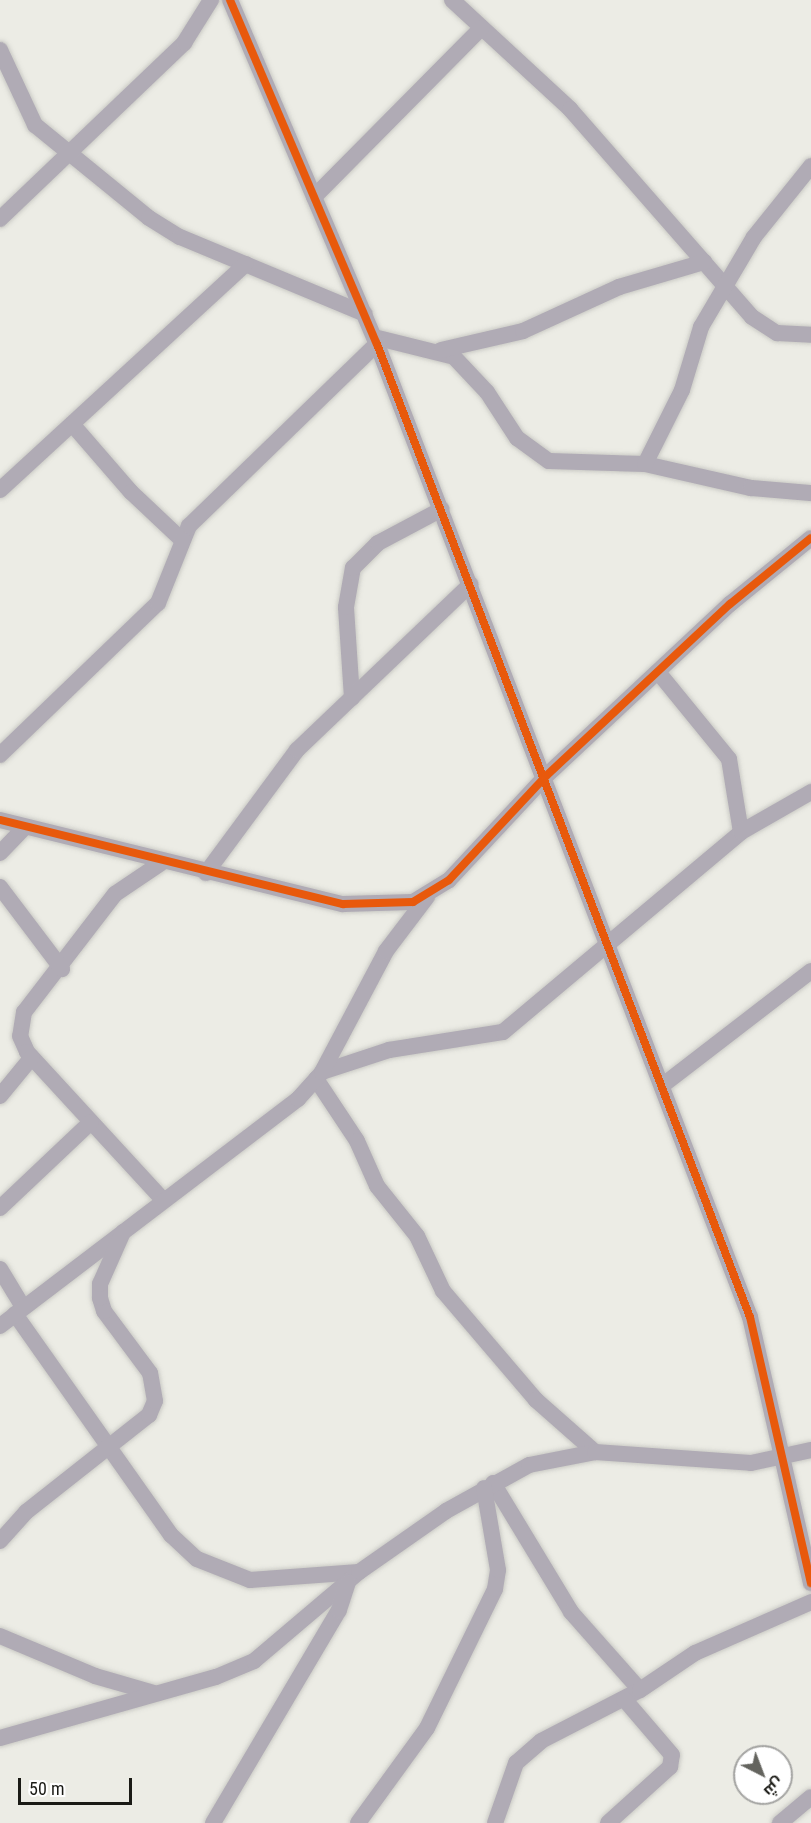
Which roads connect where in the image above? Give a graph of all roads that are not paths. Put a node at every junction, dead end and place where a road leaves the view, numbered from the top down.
1 (211, 0) edge
2 (230, 0) edge
3 (452, 0) edge
4 (481, 28) junction
5 (1, 55) edge
6 (71, 153) junction
7 (811, 166) edge
8 (314, 197) junction
9 (0, 219) edge
10 (704, 262) junction
11 (246, 264) junction
12 (725, 284) junction
13 (365, 314) junction
14 (811, 335) edge
15 (376, 340) junction
16 (441, 350) junction
17 (72, 424) junction
18 (645, 464) junction
19 (0, 490) edge
20 (811, 493) edge
21 (442, 509) junction
22 (811, 538) edge
23 (182, 540) junction
24 (471, 584) junction
25 (658, 672) junction
26 (352, 698) junction
27 (0, 755) edge
28 (546, 776) junction
29 (811, 792) edge
30 (0, 820) edge
31 (23, 829) junction
32 (741, 832) junction
33 (0, 853) edge
34 (161, 863) junction
35 (206, 873) junction
36 (0, 887) edge
37 (427, 896) junction
38 (610, 943) junction
39 (62, 969) junction
40 (811, 971) edge
41 (32, 1057) junction
42 (319, 1076) junction
43 (663, 1085) junction
44 (0, 1096) edge
45 (91, 1122) junction
46 (164, 1201) junction
47 (0, 1208) edge
48 (125, 1230) junction
49 (0, 1269) edge
50 (19, 1310) junction
51 (0, 1326) edge
52 (110, 1448) junction
53 (811, 1450) edge
54 (595, 1452) junction
55 (781, 1459) junction
56 (489, 1485) junction
57 (0, 1541) edge
58 (354, 1577) junction
59 (811, 1583) edge
60 (811, 1602) edge
61 (0, 1636) edge
62 (640, 1690) junction
63 (154, 1693) junction
64 (624, 1699) junction
65 (0, 1738) edge
66 (811, 1797) edge
67 (213, 1823) edge
68 (358, 1823) edge
69 (495, 1823) edge
70 (608, 1823) edge
71 (780, 1823) edge

1 - 6 street
2 - 8 street
3 - 4 street
4 - 8 street
4 - 10 street
5 - 6 street
6 - 9 street
6 - 11 street
7 - 12 street
8 - 13 street
10 - 12 street
10 - 16 street
11 - 13 street
11 - 17 street
12 - 14 street
12 - 18 street
13 - 15 street
15 - 16 street
15 - 21 street
15 - 23 street
16 - 18 street
17 - 19 street
17 - 23 street
18 - 20 street
21 - 24 street
21 - 26 street
22 - 25 street
23 - 27 street
24 - 26 street
24 - 28 street
25 - 28 street
25 - 32 street
26 - 35 street
28 - 37 street
28 - 38 street
29 - 32 street
30 - 31 street
31 - 33 street
31 - 34 street
32 - 38 street
34 - 35 street
34 - 39 street
35 - 37 street
36 - 39 street
37 - 42 street
38 - 42 street
38 - 43 street
39 - 41 street
40 - 43 street
41 - 44 street
41 - 45 street
42 - 46 street
42 - 54 street
43 - 55 street
45 - 46 street
45 - 47 street
46 - 48 street
48 - 50 street
48 - 52 street
49 - 50 street
50 - 51 street
50 - 52 street
52 - 57 street
52 - 58 street
53 - 55 street
54 - 55 street
54 - 56 street
55 - 59 street
56 - 58 street
56 - 62 street
56 - 68 street
58 - 63 street
58 - 67 street
60 - 62 street
61 - 63 street
62 - 64 street
63 - 65 street
64 - 69 street
64 - 70 street
66 - 71 street

